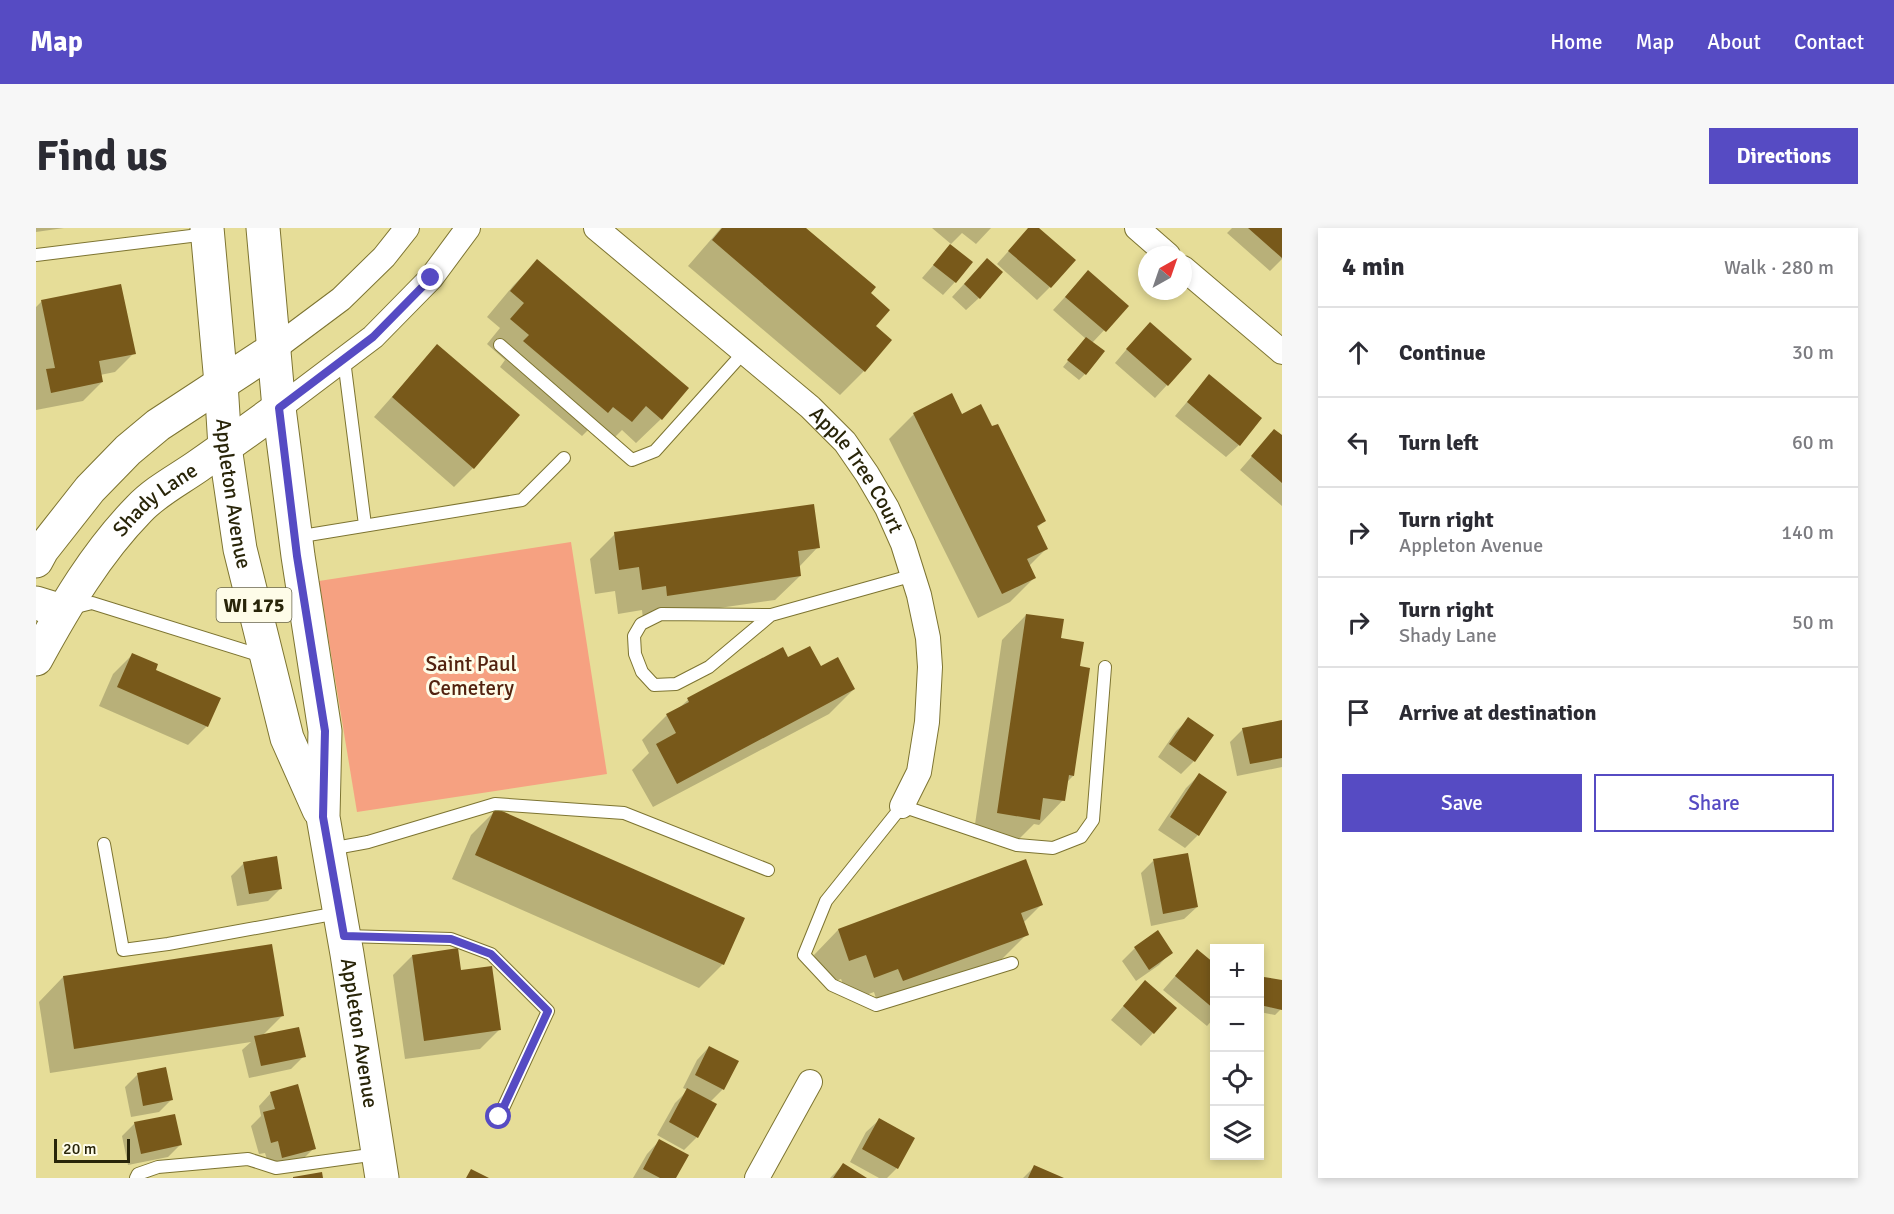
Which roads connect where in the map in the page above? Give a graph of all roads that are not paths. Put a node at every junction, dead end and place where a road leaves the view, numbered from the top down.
1 (263, 228) edge
2 (407, 228) edge
3 (468, 228) edge
4 (596, 228) edge
5 (1137, 228) edge
6 (207, 231) edge
7 (1158, 246) edge
8 (36, 255) edge
9 (1192, 276) edge
10 (500, 345) dead end
11 (274, 348) junction
12 (744, 352) junction
13 (1282, 352) edge
14 (344, 360) junction
15 (221, 383) junction
16 (279, 408) junction
17 (225, 447) junction
18 (564, 458) dead end
19 (365, 525) junction
20 (295, 537) junction
21 (36, 561) edge
22 (914, 576) junction
23 (49, 607) edge
24 (771, 615) junction
25 (267, 657) junction
26 (36, 659) edge
27 (1105, 667) dead end
28 (902, 806) junction
29 (323, 817) junction
30 (104, 844) dead end
31 (329, 850) junction
32 (768, 870) dead end
33 (342, 924) junction
34 (1012, 963) dead end
35 (810, 1082) dead end
36 (499, 1117) dead end
37 (380, 1166) edge
38 (136, 1178) edge
39 (757, 1178) edge

1 - 11 main road, Appleton Avenue / WI 175
2 - 11 street
3 - 14 street, Shady Lane
4 - 12 street, Apple Tree Court
5 - 7 street
6 - 8 lane
6 - 15 main road, Appleton Avenue / WI 175
9 - 13 street
10 - 12 lane
11 - 15 main road
11 - 16 main road, Appleton Avenue / WI 175
12 - 22 street, Apple Tree Court
14 - 16 street, Shady Lane
14 - 19 lane
15 - 17 main road, Appleton Avenue / WI 175
15 - 21 main road
16 - 17 main road, Shady Lane
16 - 20 main road, Appleton Avenue / WI 175
17 - 23 main road, Shady Lane
17 - 25 main road, Appleton Avenue / WI 175
18 - 19 lane
19 - 20 lane
20 - 29 main road, Appleton Avenue / WI 175
22 - 24 lane
22 - 28 street, Apple Tree Court
23 - 25 lane
23 - 26 main road, Shady Lane
24 - 24 lane
25 - 29 main road, Appleton Avenue / WI 175
27 - 28 lane
28 - 34 lane
29 - 31 main road, Appleton Avenue / WI 175
30 - 33 lane
31 - 32 lane
31 - 33 main road, Appleton Avenue / WI 175
33 - 36 lane
33 - 37 main road, Appleton Avenue / WI 175
35 - 39 street
37 - 38 lane

